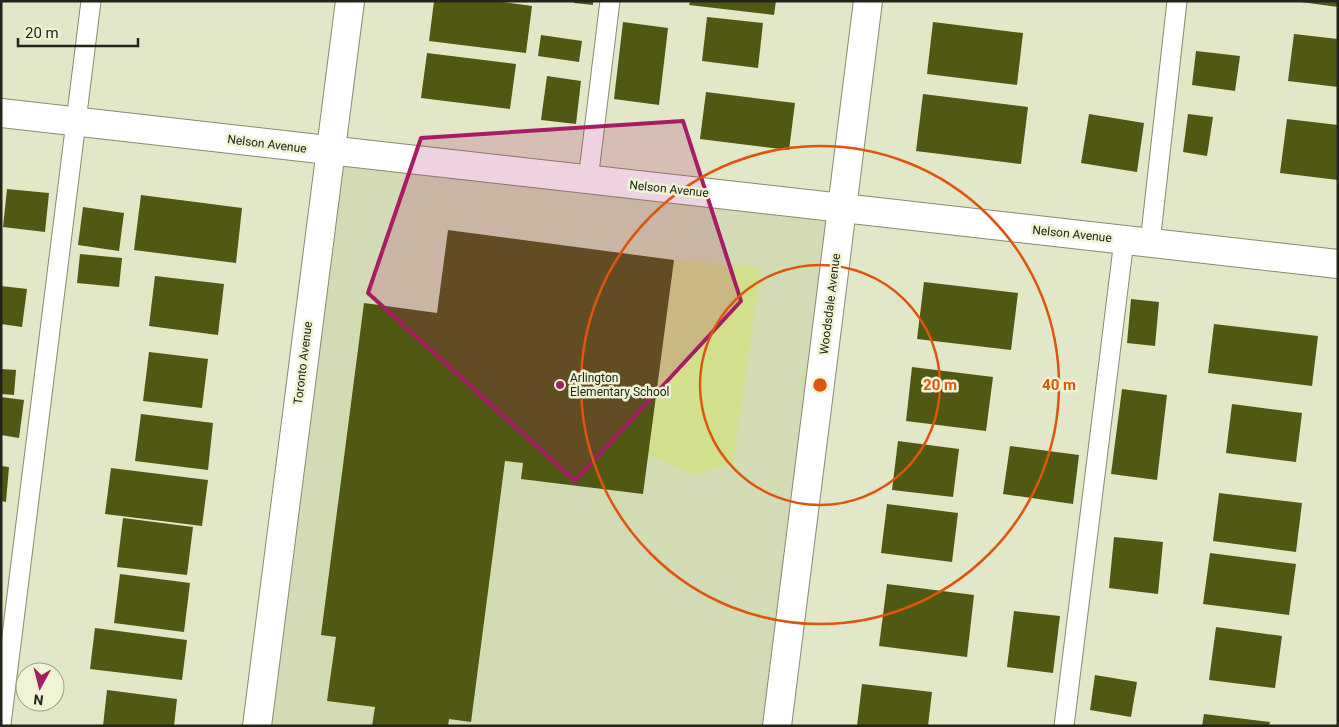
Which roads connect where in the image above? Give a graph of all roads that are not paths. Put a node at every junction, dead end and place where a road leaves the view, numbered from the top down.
1 (91, 1) edge
2 (350, 1) edge
3 (610, 1) edge
4 (868, 1) edge
5 (1177, 1) edge
6 (1, 113) edge
7 (76, 122) junction
8 (330, 151) junction
9 (588, 180) junction
10 (842, 208) junction
11 (1137, 242) junction
12 (1338, 264) edge
13 (1, 724) edge
14 (257, 726) edge
15 (777, 726) edge
16 (1064, 726) edge

1 - 7 lane
2 - 8 street, Toronto Avenue
3 - 9 lane
4 - 10 street, Woodsdale Avenue
5 - 11 lane
6 - 7 street, Nelson Avenue
7 - 8 street, Nelson Avenue
7 - 13 lane
8 - 9 street, Nelson Avenue
8 - 14 street, Toronto Avenue
9 - 10 street, Nelson Avenue
10 - 11 street, Nelson Avenue
10 - 15 street, Woodsdale Avenue
11 - 12 street, Nelson Avenue
11 - 16 lane

